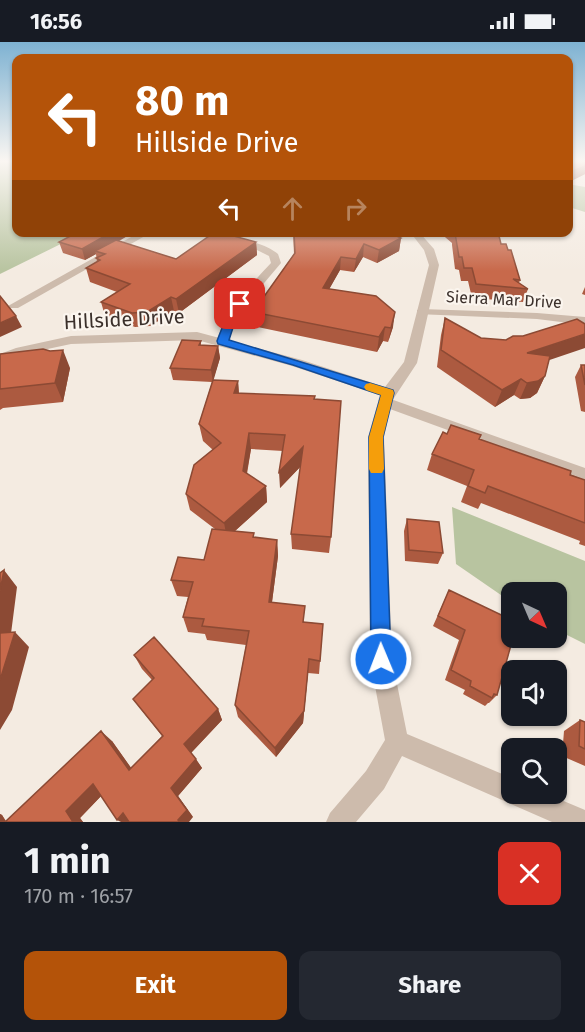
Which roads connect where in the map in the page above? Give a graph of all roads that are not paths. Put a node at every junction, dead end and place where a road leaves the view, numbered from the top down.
1 (139, 237) edge
2 (211, 237) edge
3 (418, 237) edge
4 (14, 306) dead end
5 (421, 312) junction
6 (585, 321) edge
7 (222, 341) junction
8 (0, 359) edge
9 (386, 397) junction
10 (585, 474) edge
11 (397, 742) junction
12 (501, 785) edge
13 (541, 804) edge
14 (339, 822) edge
15 (582, 822) edge

1 - 4 street
2 - 7 street
3 - 5 street
5 - 6 street, Sierra Mar Drive
5 - 9 street
7 - 8 street, Hillside Drive
7 - 9 street, Hillside Drive
9 - 10 street, Hillside Drive
9 - 11 street
11 - 12 street
11 - 14 street
13 - 15 street

